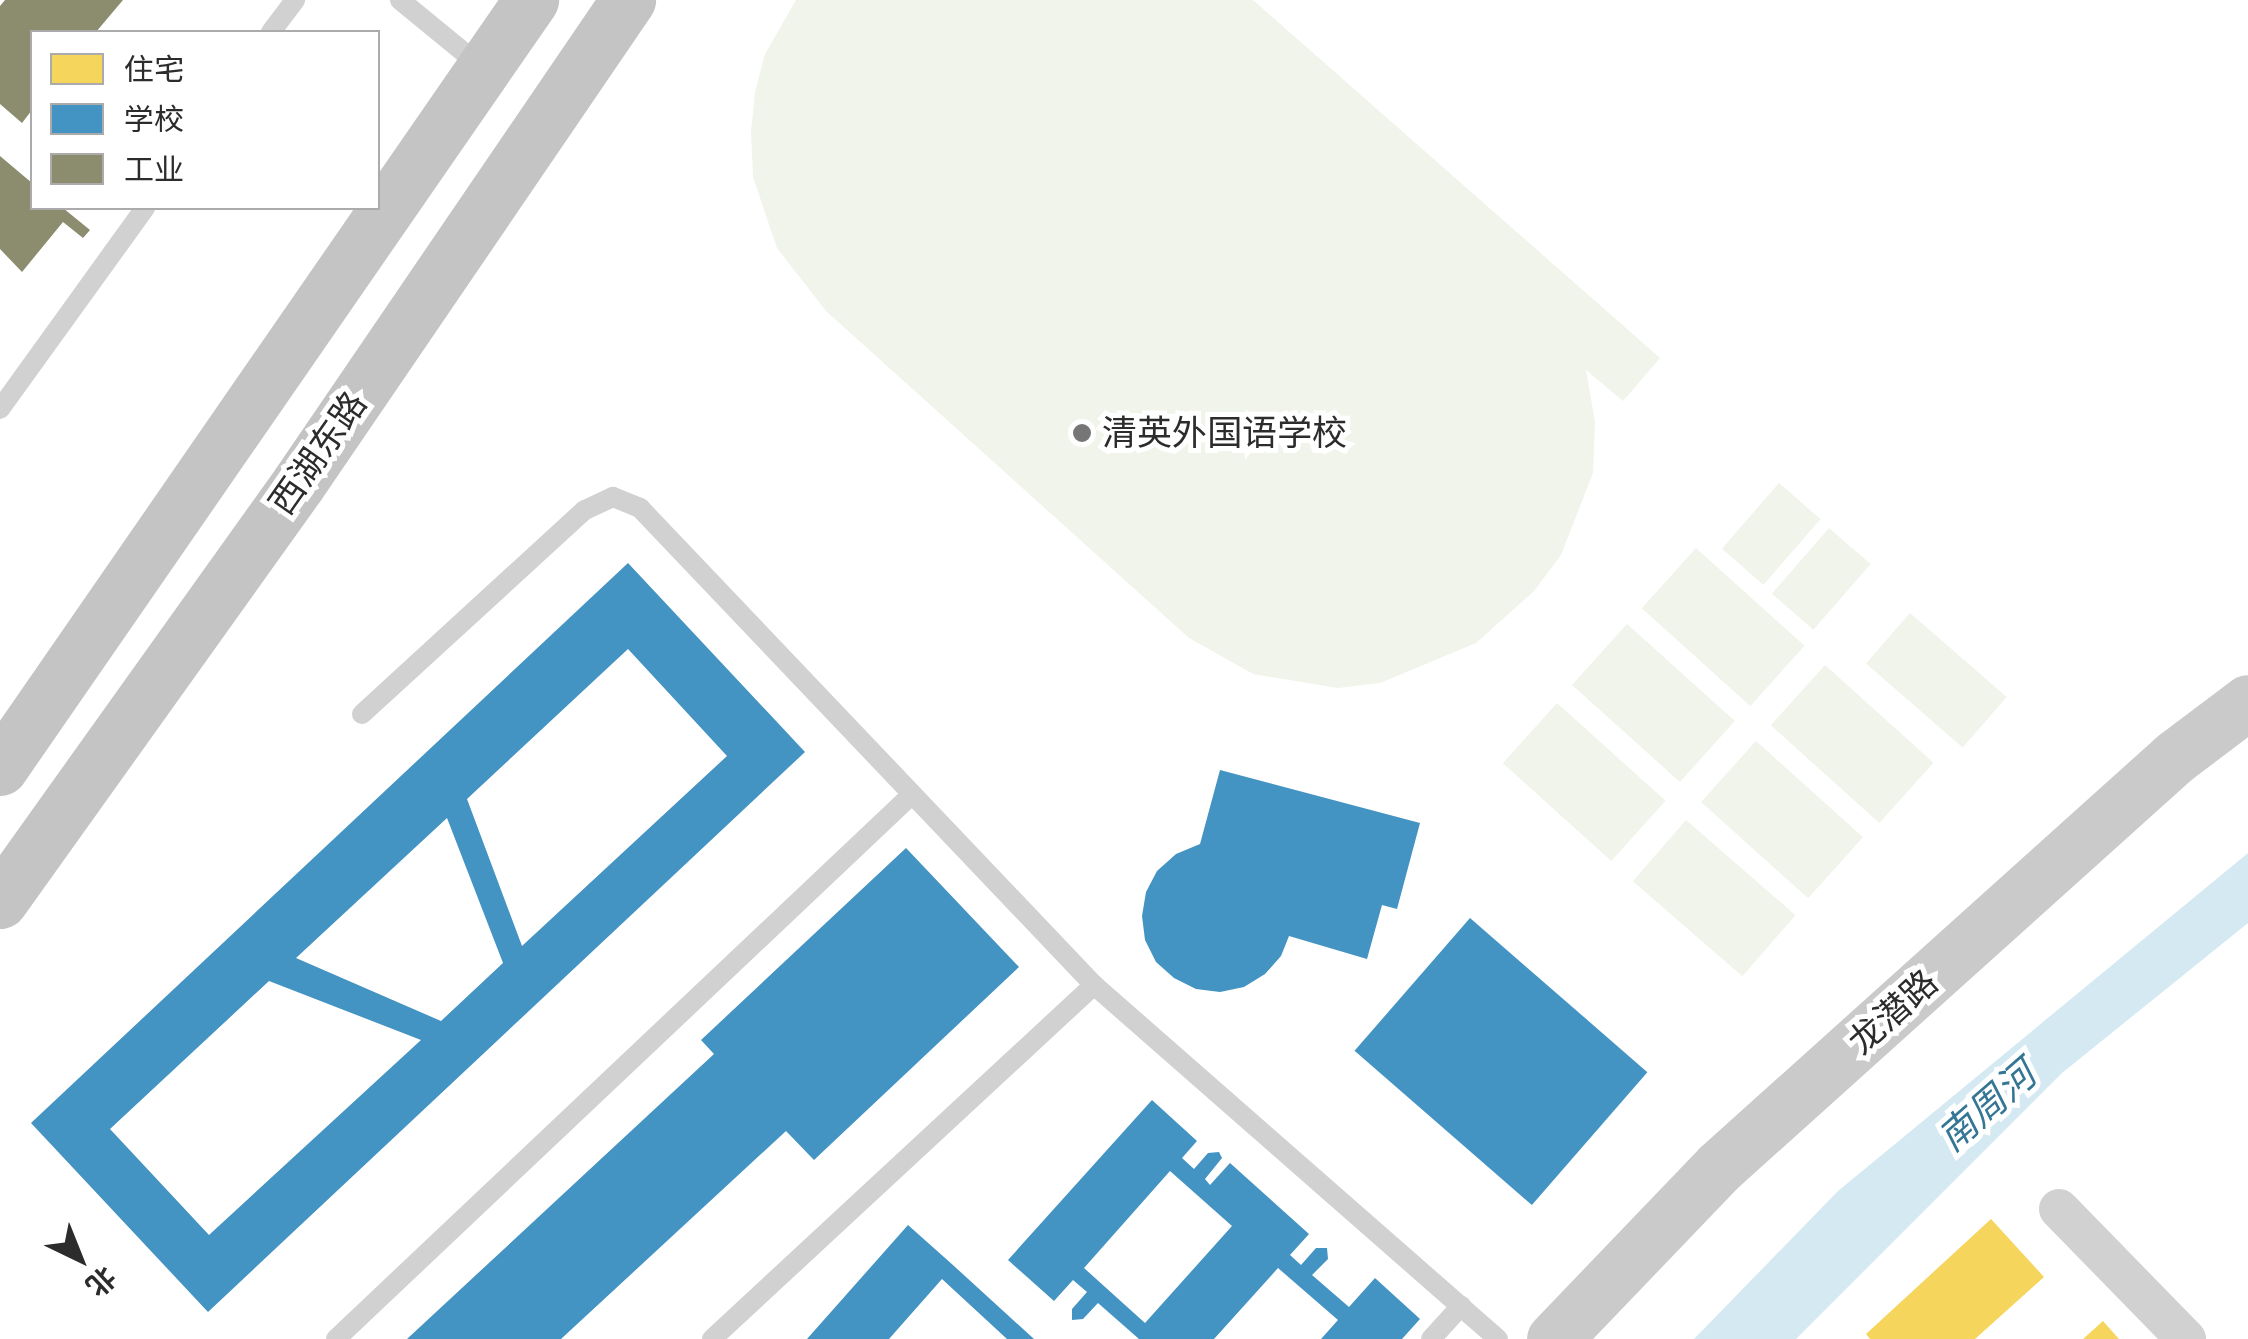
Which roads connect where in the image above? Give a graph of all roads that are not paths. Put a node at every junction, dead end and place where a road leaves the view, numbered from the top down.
1 (294, 0) edge
2 (400, 0) edge
3 (531, 0) edge
4 (628, 0) edge
5 (272, 30) edge
6 (484, 68) junction
7 (144, 210) edge
8 (0, 408) edge
9 (2248, 702) edge
10 (362, 714) dead end
11 (0, 768) edge
12 (907, 799) dead end
13 (0, 901) edge
14 (1094, 985) junction
15 (2060, 1209) dead end
16 (1460, 1306) junction
17 (336, 1339) edge
18 (712, 1339) edge
19 (1431, 1339) edge
20 (1498, 1339) edge
21 (1554, 1339) edge
22 (2186, 1339) edge

1 - 5 lane
2 - 6 lane
3 - 6 main road
4 - 13 main road, 西湖东路
6 - 11 main road
7 - 8 lane
9 - 21 street, 龙潜路
10 - 14 lane
12 - 17 lane
14 - 16 lane
14 - 18 lane
15 - 22 street
16 - 19 lane
16 - 20 lane

